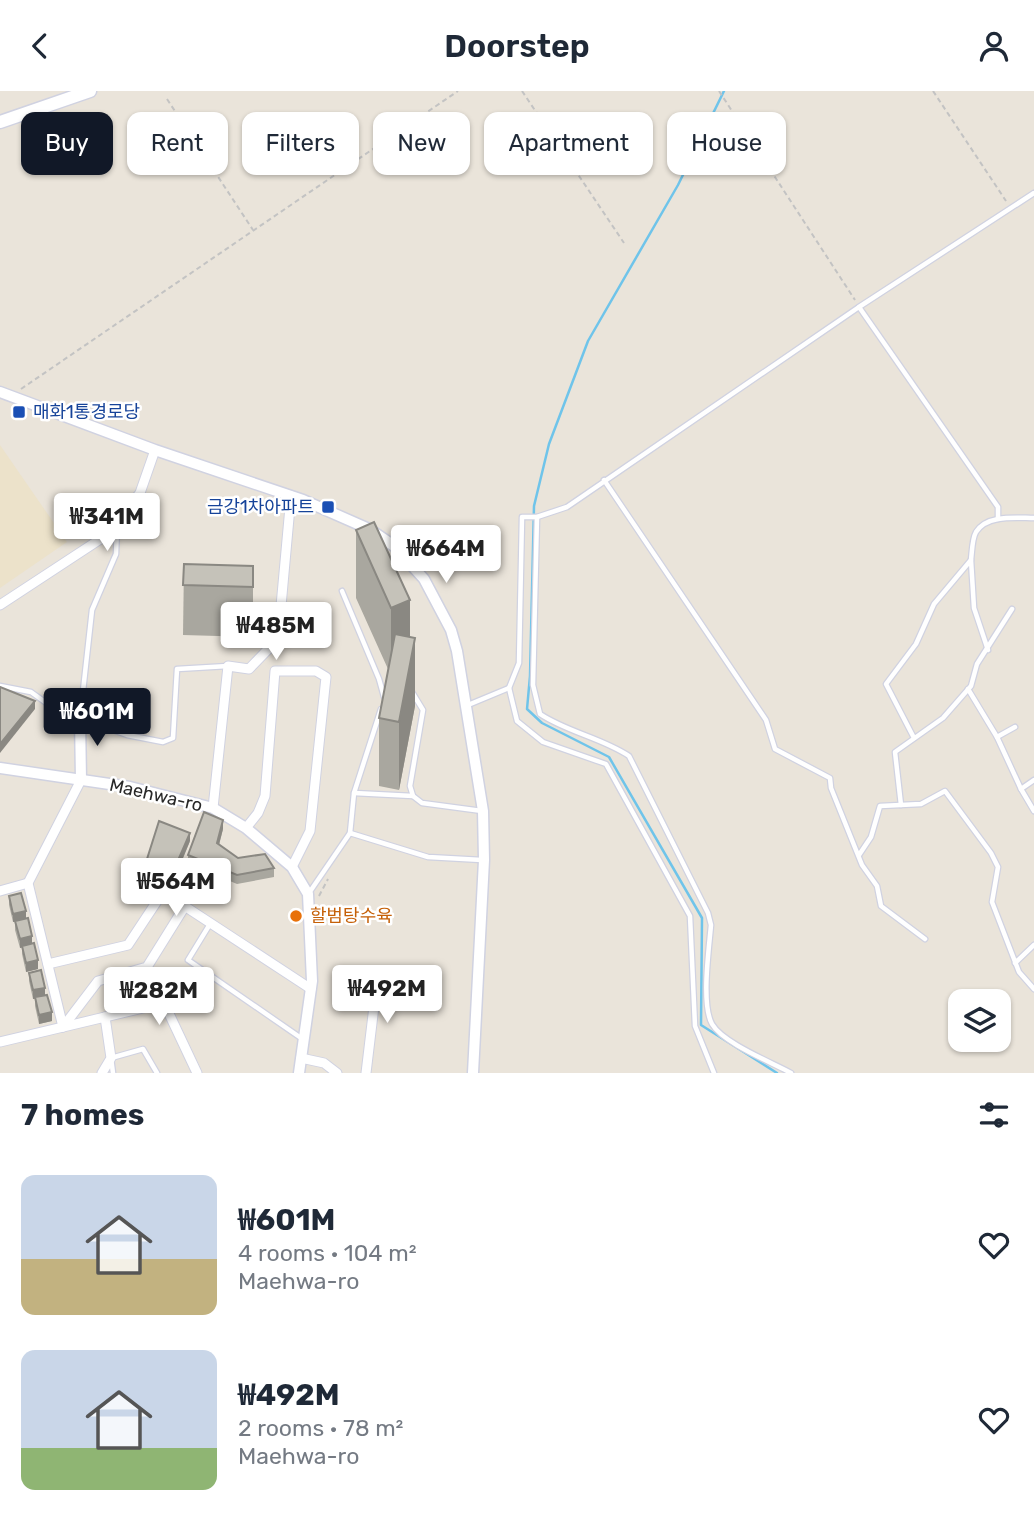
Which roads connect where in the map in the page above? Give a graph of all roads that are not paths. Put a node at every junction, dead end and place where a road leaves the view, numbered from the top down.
1 (90, 91) edge
2 (0, 122) edge
3 (1034, 193) edge
4 (859, 307) junction
5 (6, 394) edge
6 (0, 404) edge
7 (155, 450) junction
8 (604, 480) junction
9 (292, 496) junction
10 (537, 517) junction
11 (1034, 518) edge
12 (998, 519) junction
13 (117, 521) junction
14 (971, 560) junction
15 (342, 591) dead end
16 (0, 605) edge
17 (1012, 610) dead end
18 (988, 650) junction
19 (228, 666) junction
20 (0, 686) edge
21 (509, 688) junction
22 (968, 689) junction
23 (401, 690) edge
24 (393, 692) edge
25 (384, 694) junction
26 (467, 706) junction
27 (80, 718) junction
28 (1016, 727) dead end
29 (997, 737) junction
30 (914, 738) junction
31 (0, 768) edge
32 (81, 780) junction
33 (1034, 780) edge
34 (1021, 789) junction
35 (354, 793) junction
36 (413, 796) junction
37 (901, 805) junction
38 (213, 808) junction
39 (483, 811) junction
40 (1034, 811) edge
41 (246, 828) junction
42 (350, 833) junction
43 (858, 856) junction
44 (485, 860) junction
45 (292, 867) junction
46 (28, 883) junction
47 (0, 891) edge
48 (308, 894) junction
49 (185, 906) junction
50 (210, 923) junction
51 (925, 939) dead end
52 (1034, 945) edge
53 (1015, 963) junction
54 (48, 964) junction
55 (378, 973) dead end
56 (311, 989) junction
57 (1034, 989) edge
58 (105, 1017) junction
59 (63, 1027) junction
60 (304, 1040) junction
61 (0, 1042) edge
62 (111, 1058) junction
63 (301, 1058) junction
64 (102, 1073) edge
65 (113, 1073) edge
66 (158, 1073) edge
67 (197, 1073) edge
68 (299, 1073) edge
69 (337, 1073) edge
70 (366, 1073) edge
71 (473, 1073) edge
72 (714, 1073) edge
73 (791, 1073) edge

1 - 2 main road
3 - 4 lane
4 - 8 lane
4 - 12 lane
5 - 6 lane
5 - 7 street
7 - 9 street
7 - 13 street
8 - 10 lane
8 - 43 lane
9 - 19 street
9 - 26 street
10 - 21 lane
10 - 73 lane
11 - 12 lane
12 - 14 lane
13 - 16 street
13 - 27 lane
14 - 18 lane
14 - 30 lane
15 - 25 lane
17 - 18 lane
18 - 22 lane
19 - 27 lane
19 - 38 street
20 - 27 lane
21 - 26 lane
21 - 72 lane
22 - 29 lane
22 - 30 lane
23 - 36 lane
24 - 25 lane
25 - 35 lane
26 - 39 street
27 - 32 street
28 - 29 lane
29 - 34 lane
30 - 37 lane
31 - 32 street, Maehwa-ro
32 - 38 street, Maehwa-ro
32 - 46 street
33 - 34 lane
34 - 40 lane
35 - 36 lane
35 - 42 lane
36 - 39 lane
37 - 43 lane
37 - 53 lane
38 - 41 street, Maehwa-ro
39 - 44 street
41 - 45 street, Maehwa-ro
41 - 45 street
42 - 44 lane
42 - 48 lane
43 - 51 lane
44 - 71 street
45 - 48 street, Maehwa-ro
46 - 47 street
46 - 54 street
48 - 56 street, Maehwa-ro
49 - 50 street
49 - 54 street
49 - 59 street
50 - 56 street
50 - 60 lane
52 - 53 lane
53 - 57 lane
54 - 59 street
55 - 70 street
56 - 60 street, Maehwa-ro
58 - 59 street
58 - 62 street
58 - 67 street
59 - 61 street
60 - 63 street, Maehwa-ro
62 - 64 street
62 - 65 lane
62 - 66 lane
63 - 68 street, Maehwa-ro
63 - 69 street

